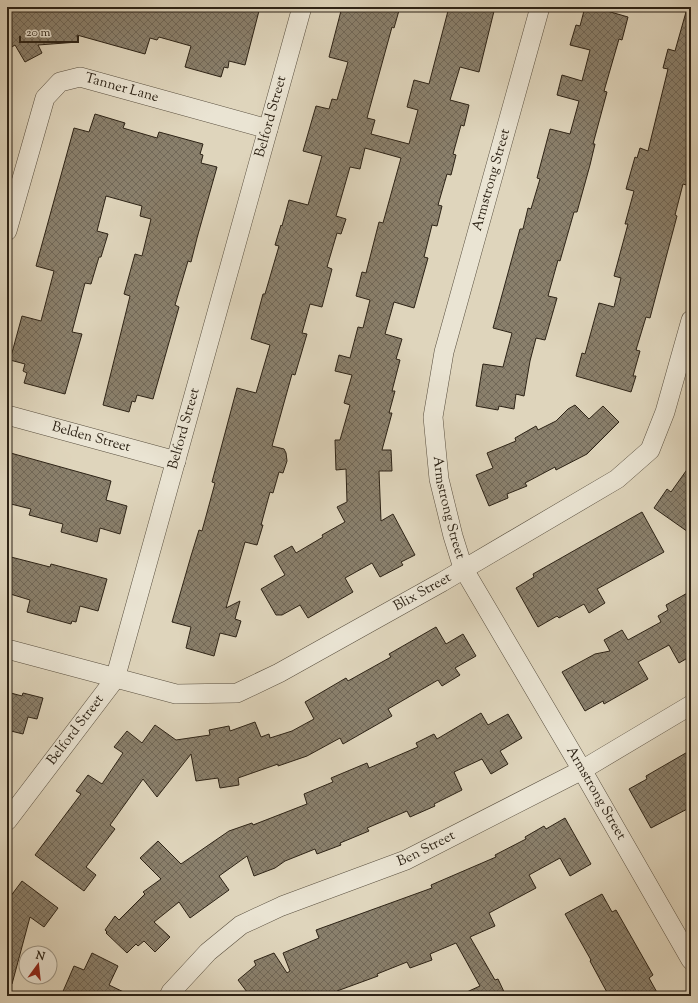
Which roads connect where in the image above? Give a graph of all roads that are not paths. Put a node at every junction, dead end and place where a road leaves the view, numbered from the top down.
1 (302, 7) edge
2 (540, 7) edge
3 (268, 130) junction
4 (13, 187) edge
5 (7, 231) edge
6 (691, 320) edge
7 (7, 415) edge
8 (176, 461) junction
9 (464, 568) junction
10 (7, 649) edge
11 (115, 678) junction
12 (691, 705) edge
13 (582, 770) junction
14 (7, 821) edge
15 (691, 960) edge
16 (169, 996) edge

1 - 3 street, Belford Street
2 - 9 street, Armstrong Street
3 - 4 street, Tanner Lane
3 - 8 street, Belford Street
4 - 5 street, Tanner Lane
6 - 9 street, Blix Street
7 - 8 street, Belden Street
8 - 11 street, Belford Street
9 - 11 street, Blix Street
9 - 13 street, Armstrong Street
10 - 11 street, Blix Street
11 - 14 street, Belford Street
12 - 13 street, Ben Street
13 - 15 street, Armstrong Street
13 - 16 street, Ben Street

